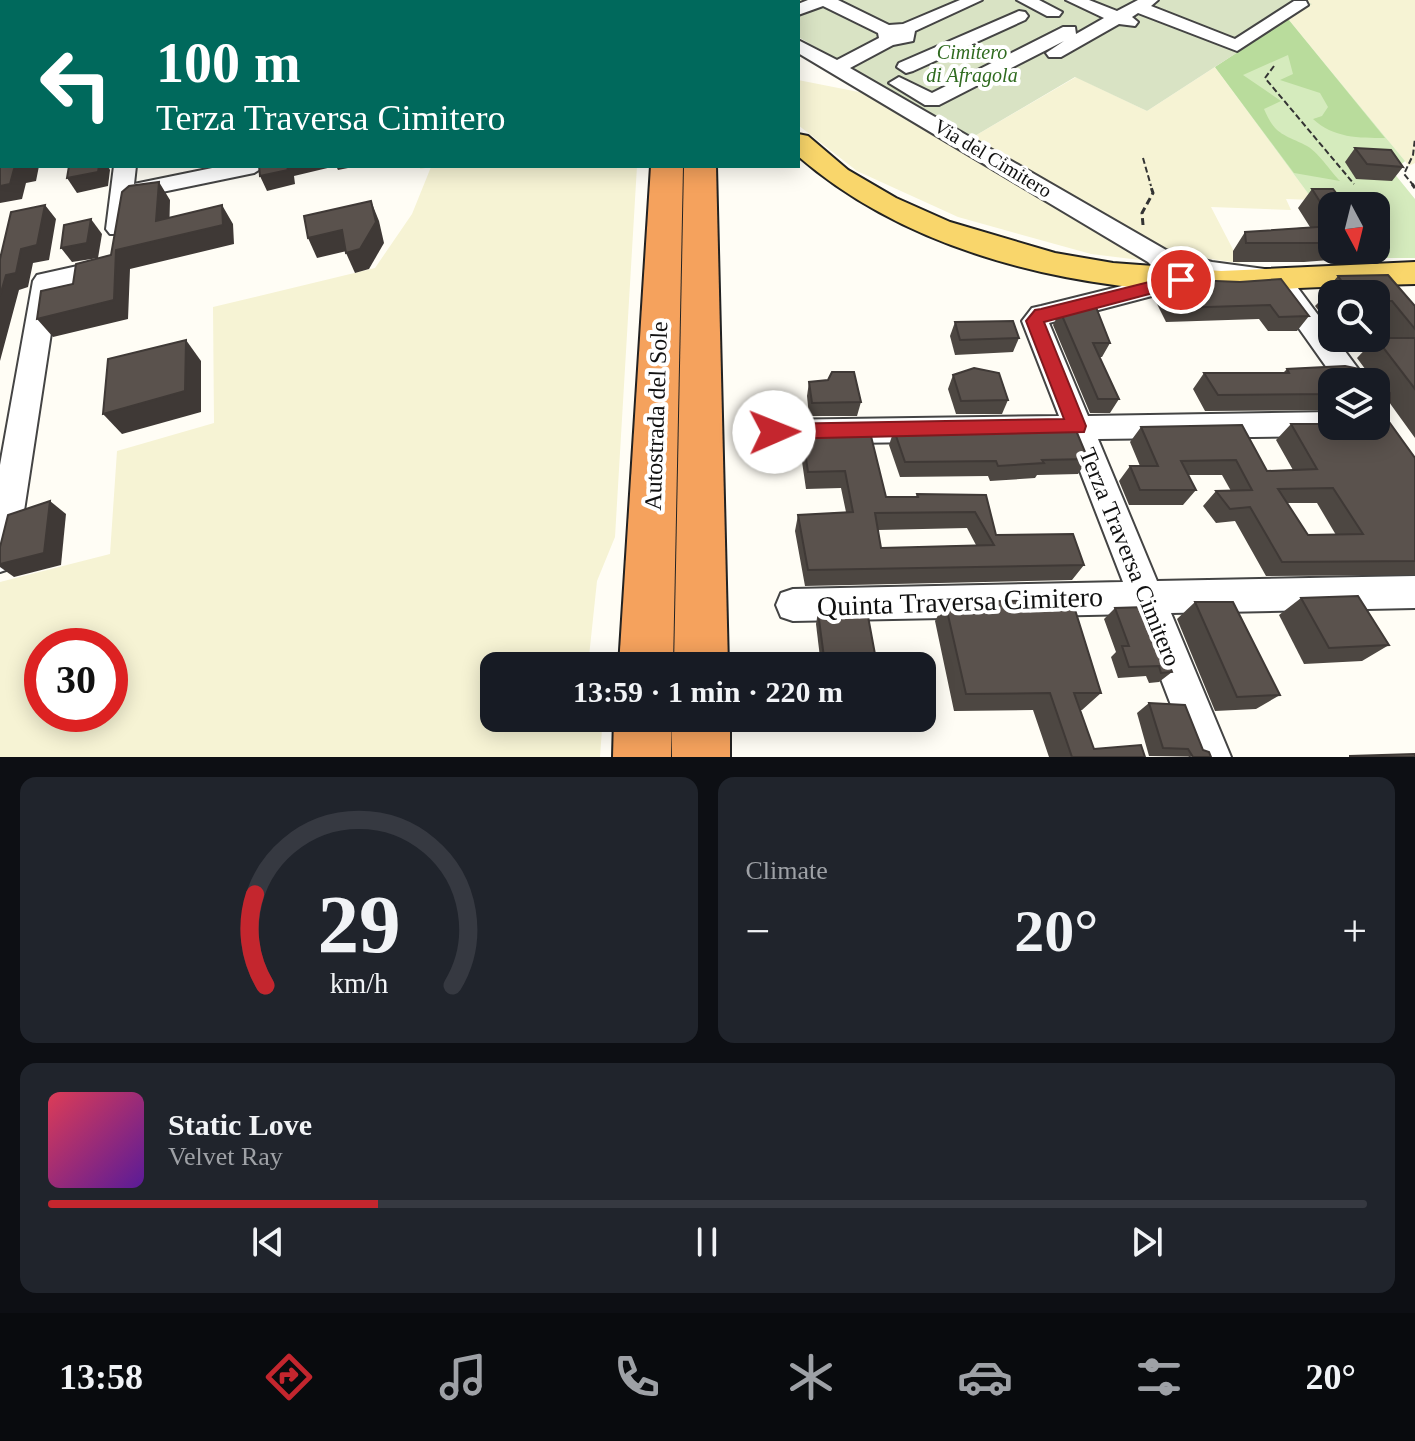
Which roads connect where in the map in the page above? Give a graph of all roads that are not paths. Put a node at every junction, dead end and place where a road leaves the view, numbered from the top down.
1 (824, 0) edge
2 (971, 0) edge
3 (998, 0) edge
4 (1074, 0) edge
5 (1144, 4) edge
6 (1300, 5) dead end
7 (1022, 8) edge
8 (800, 9) edge
9 (1053, 12) dead end
10 (1118, 18) junction
11 (800, 30) edge
12 (1069, 31) dead end
13 (897, 34) junction
14 (800, 46) edge
15 (1237, 46) junction
16 (845, 63) junction
17 (960, 64) junction
18 (906, 67) dead end
19 (932, 122) junction
20 (800, 144) edge
21 (235, 168) edge
22 (667, 168) edge
23 (702, 168) edge
24 (124, 180) edge
25 (1151, 252) junction
26 (1415, 273) edge
27 (1277, 278) junction
28 (1181, 280) junction
29 (1342, 368) edge
30 (1318, 424) edge
31 (1077, 426) junction
32 (774, 432) dead end
33 (0, 557) edge
34 (1415, 592) edge
35 (1147, 596) junction
36 (793, 605) dead end
37 (647, 652) edge
38 (701, 652) edge
39 (643, 732) edge
40 (701, 732) edge
41 (642, 757) edge
42 (701, 757) edge
43 (1211, 757) edge

1 - 8 street
1 - 13 street
2 - 3 street
2 - 13 street
4 - 10 street
5 - 10 street
5 - 15 street
6 - 15 street
7 - 9 street
7 - 17 street
10 - 15 street
10 - 19 street
11 - 16 street
12 - 17 street
13 - 16 street
13 - 17 street
14 - 16 street, Via del Cimitero
16 - 17 street
16 - 19 street, Via del Cimitero
17 - 18 street
19 - 25 street, Via del Cimitero
20 - 28 main road
21 - 24 street
22 - 37 highway, Autostrada del Sole
23 - 38 highway, Autostrada del Sole
24 - 33 street
25 - 27 street
25 - 28 street, Via del Cimitero
26 - 27 main road
27 - 28 main road
27 - 29 street
28 - 31 street, Terza Traversa Cimitero
30 - 31 street
31 - 32 street
31 - 35 street, Terza Traversa Cimitero
34 - 35 street, Quinta Traversa Cimitero
35 - 36 street, Quinta Traversa Cimitero
35 - 43 street, Terza Traversa Cimitero
39 - 41 highway
40 - 42 highway

